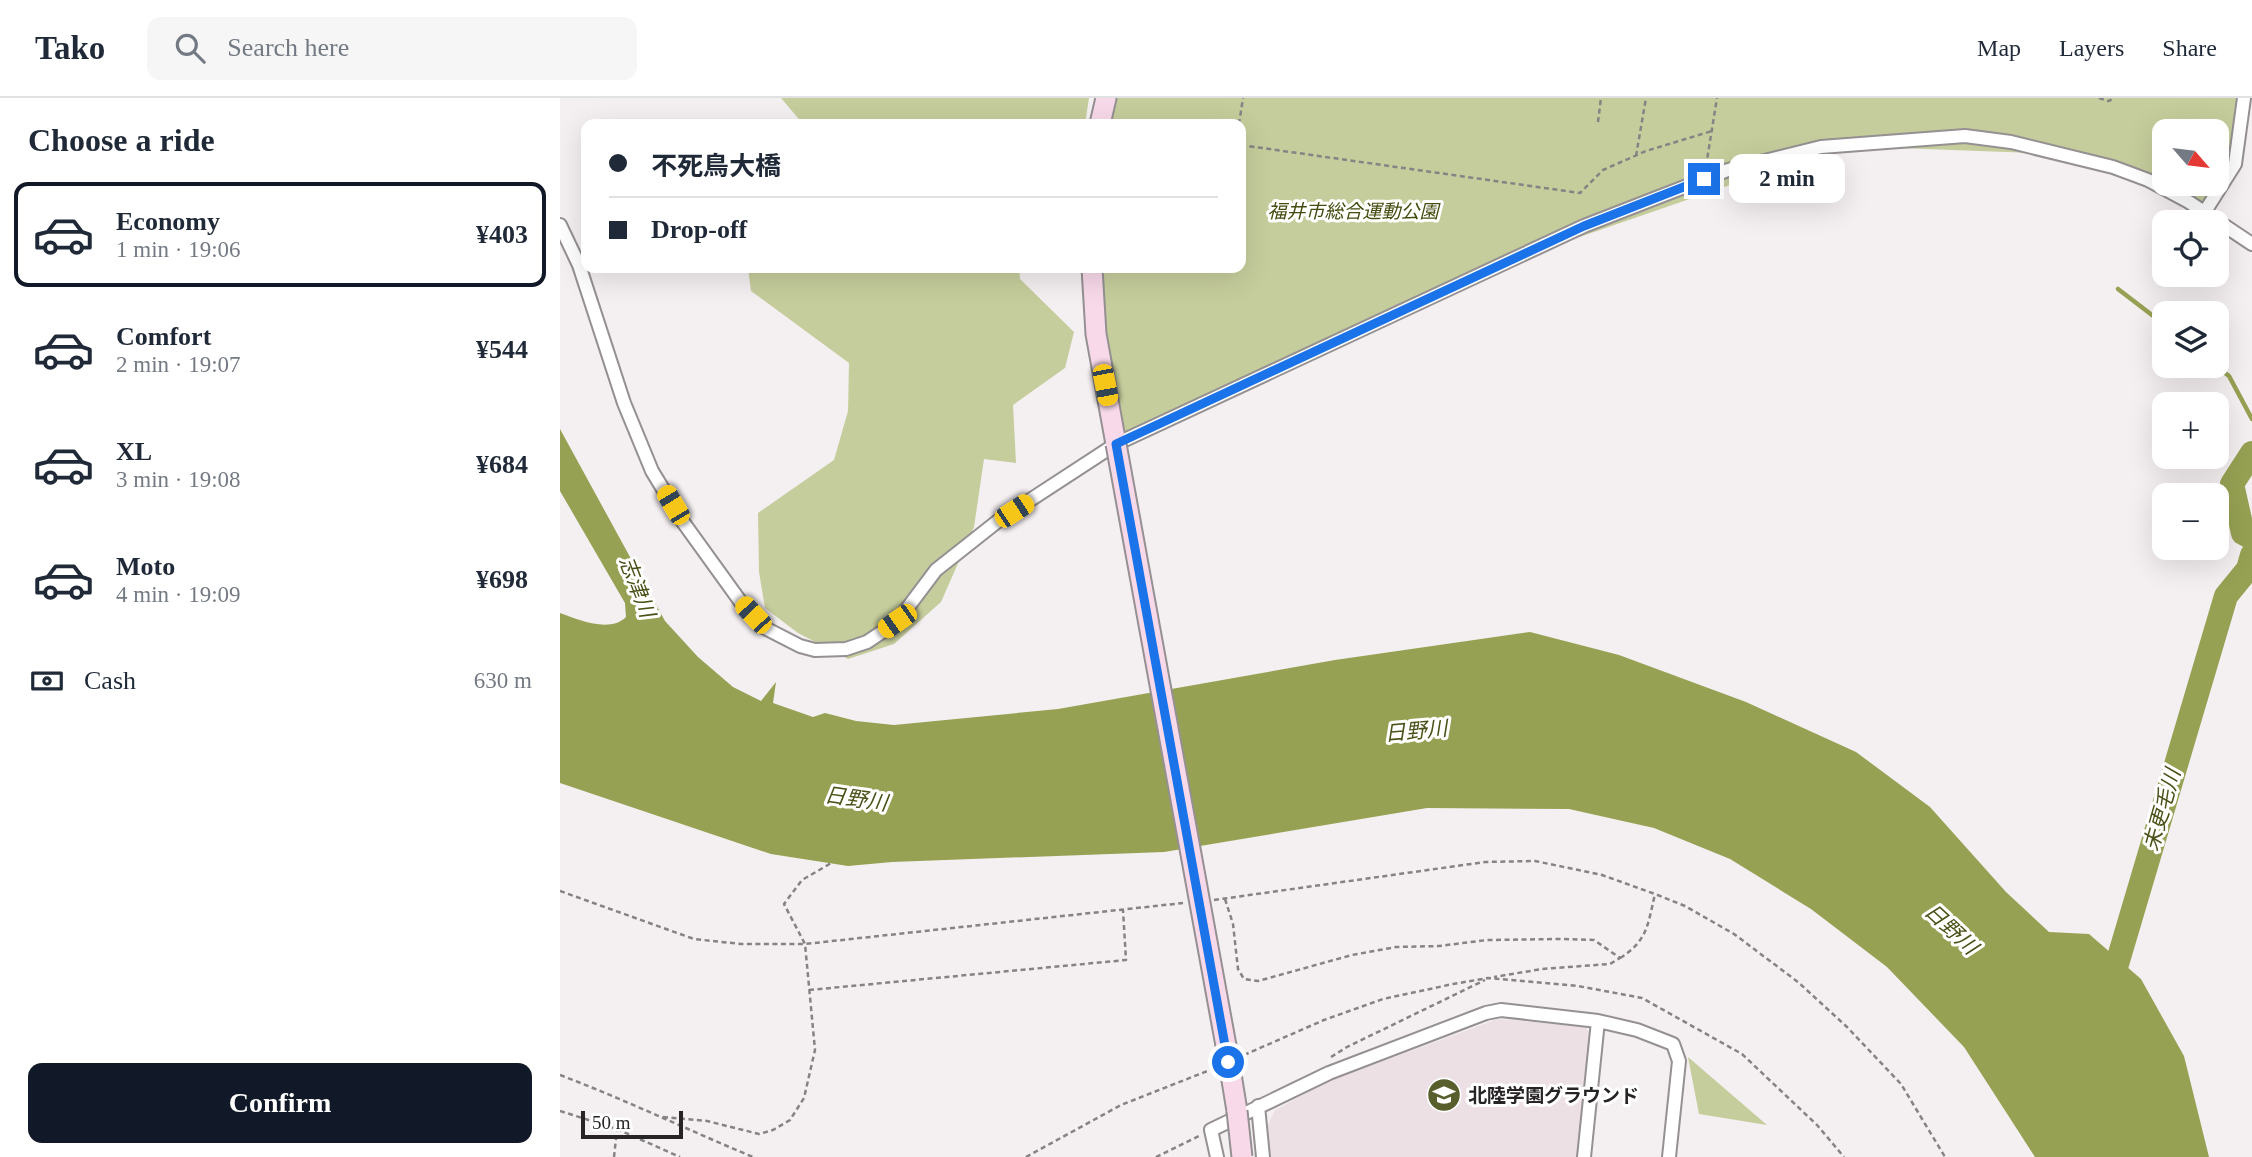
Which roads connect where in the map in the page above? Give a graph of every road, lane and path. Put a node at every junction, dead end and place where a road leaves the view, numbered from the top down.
1 (1107, 98) edge
2 (1243, 98) edge
3 (1601, 98) edge
4 (1646, 98) edge
5 (1717, 98) edge
6 (2099, 98) edge
7 (2114, 98) edge
8 (2244, 98) edge
9 (1101, 119) edge
10 (1240, 119) edge
11 (1598, 122) dead end
12 (1712, 131) junction
13 (1246, 146) edge
14 (1636, 156) junction
15 (1704, 179) junction
16 (2201, 210) edge
17 (2205, 210) edge
18 (560, 225) edge
19 (2229, 229) edge
20 (2252, 244) edge
21 (581, 271) edge
22 (582, 273) edge
23 (1092, 273) edge
24 (1116, 444) junction
25 (833, 862) dead end
26 (560, 891) edge
27 (1655, 894) junction
28 (1225, 899) junction
29 (1213, 900) dead end
30 (1187, 903) dead end
31 (1123, 910) junction
32 (805, 944) junction
33 (1620, 958) junction
34 (809, 990) junction
35 (1598, 1021) junction
36 (1228, 1062) junction
37 (1329, 1073) junction
38 (560, 1075) edge
39 (1258, 1106) junction
40 (560, 1111) edge
41 (663, 1117) junction
42 (617, 1129) junction
43 (1211, 1130) junction
44 (614, 1157) edge
45 (680, 1157) edge
46 (753, 1157) edge
47 (1026, 1157) edge
48 (1156, 1157) edge
49 (1217, 1157) edge
50 (1241, 1157) edge
51 (1263, 1157) edge
52 (1584, 1157) edge
53 (1669, 1157) edge
54 (1945, 1157) edge

1 - 9 street
2 - 10 path
3 - 11 path
4 - 14 path
5 - 12 path
6 - 7 path
8 - 17 street
12 - 14 path
12 - 15 path
13 - 14 path
15 - 16 street
15 - 24 street
18 - 21 street
19 - 20 street
22 - 24 street
23 - 24 street
24 - 36 street, bridge
25 - 32 path
26 - 32 path
27 - 28 path
27 - 33 path
27 - 54 path
28 - 29 path
28 - 33 path
30 - 31 path
31 - 32 path
31 - 34 path
32 - 34 path
33 - 37 path
34 - 41 path
35 - 37 street
35 - 52 street
35 - 53 street
36 - 47 path
36 - 50 street, bridge
37 - 39 street
38 - 41 path
39 - 43 street
39 - 51 street
40 - 42 path
41 - 46 path
42 - 44 path
42 - 45 path
43 - 48 path
43 - 49 street

